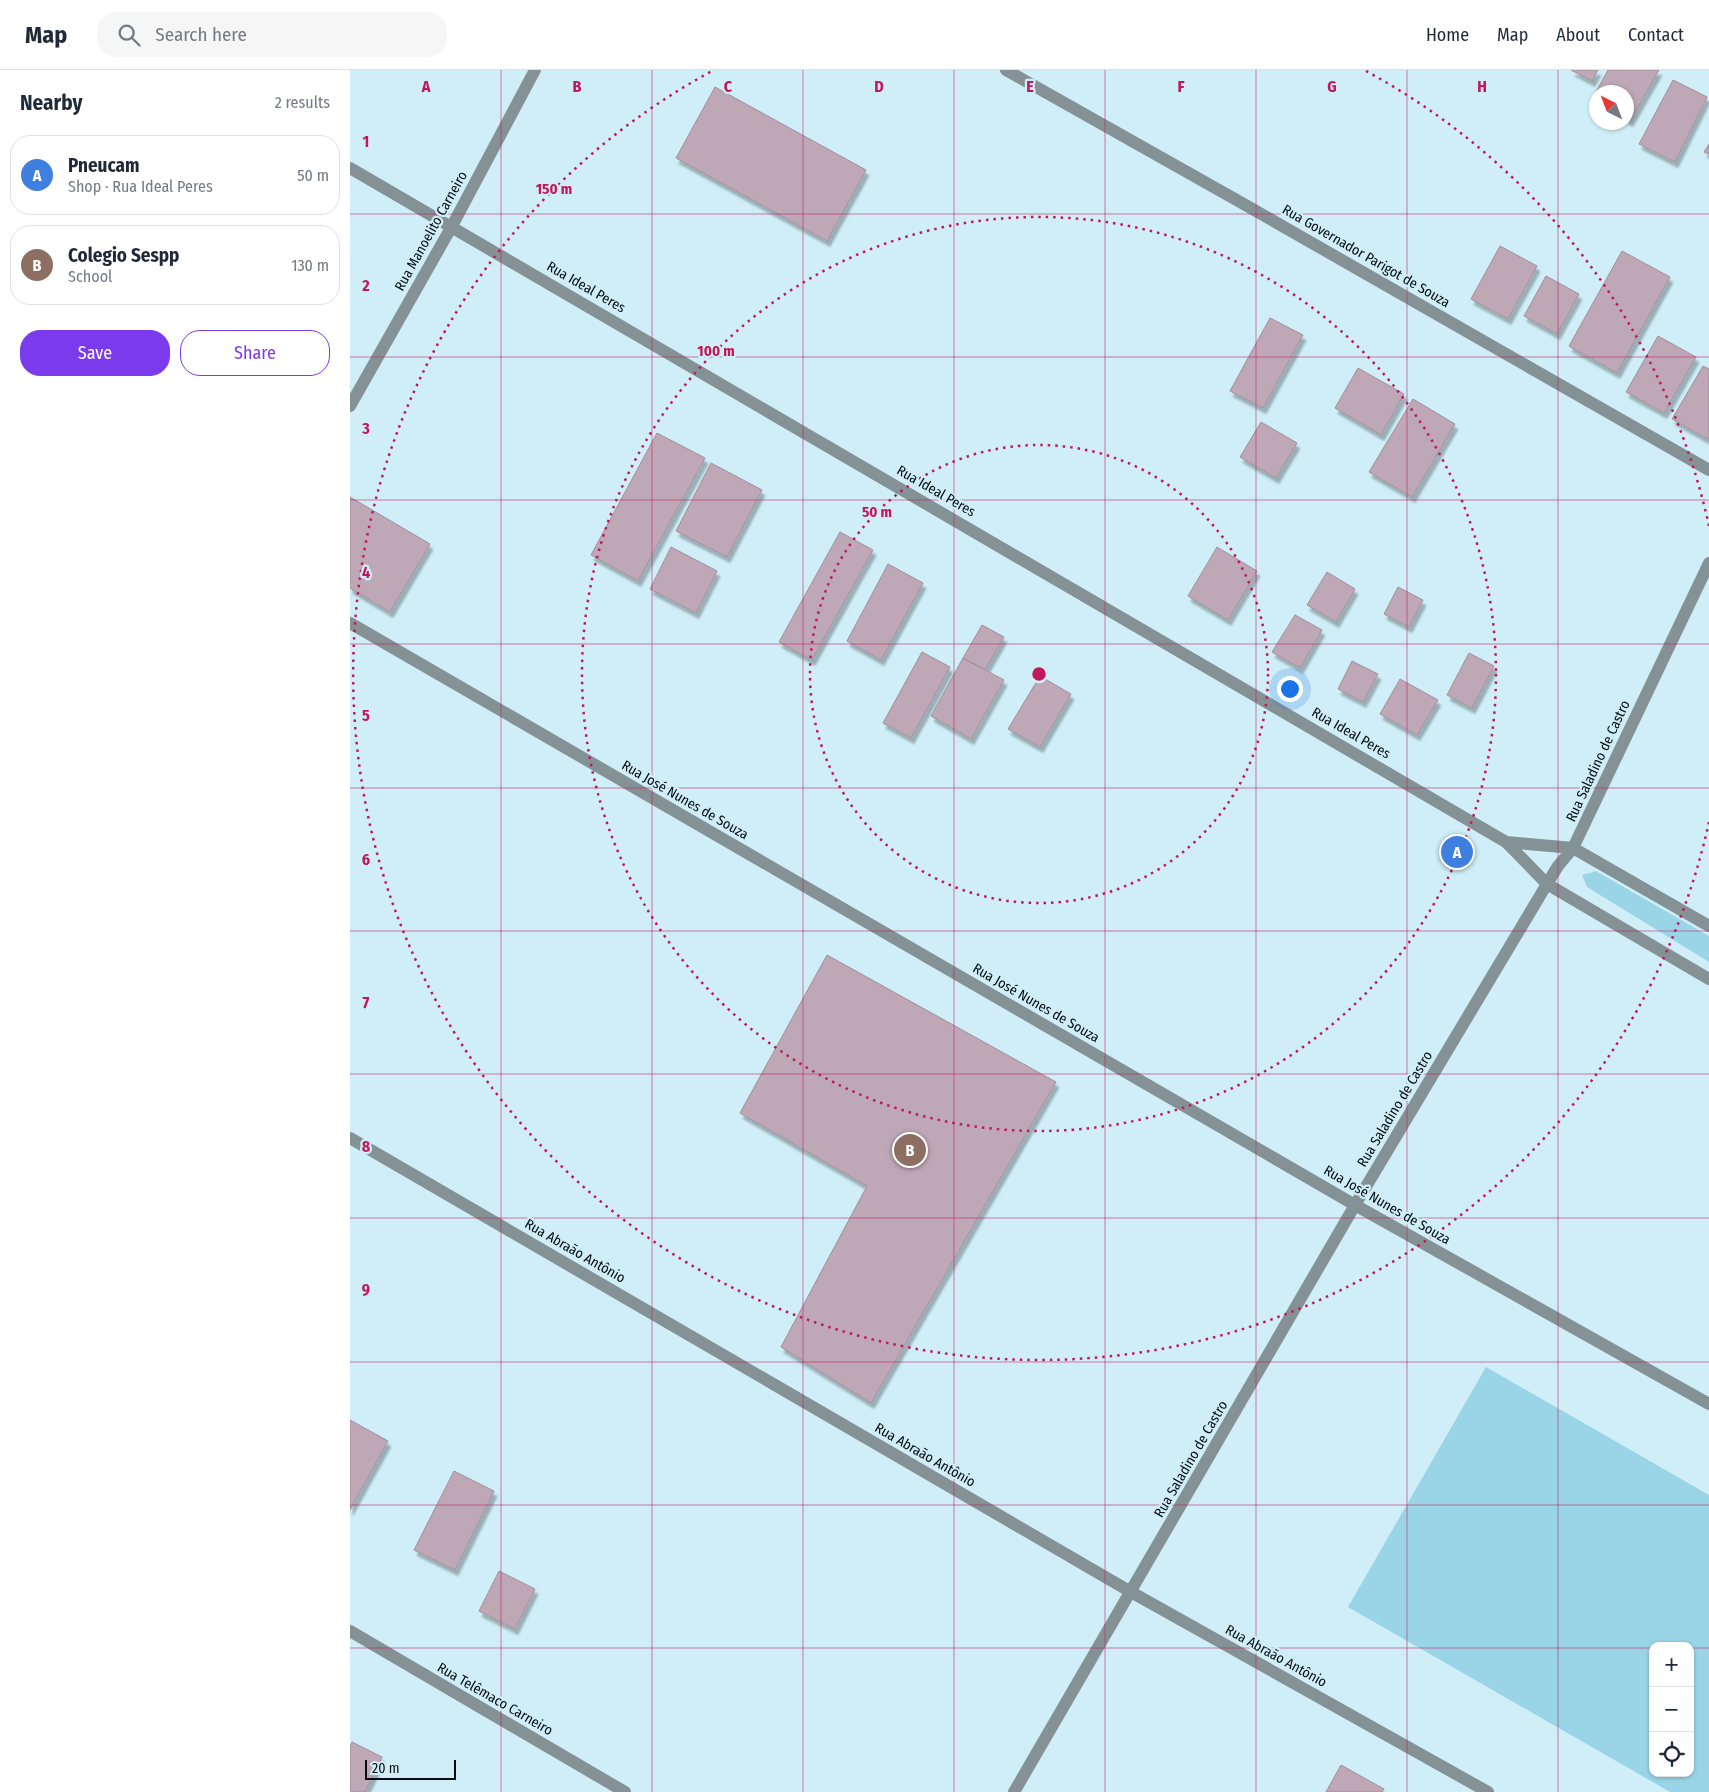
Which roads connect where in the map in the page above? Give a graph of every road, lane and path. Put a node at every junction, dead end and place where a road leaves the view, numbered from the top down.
1 (535, 70) edge
2 (1006, 70) edge
3 (350, 168) edge
4 (452, 226) junction
5 (350, 406) edge
6 (1709, 470) edge
7 (1709, 563) edge
8 (350, 623) edge
9 (1506, 842) junction
10 (1573, 848) junction
11 (1546, 884) junction
12 (1709, 926) edge
13 (1709, 979) edge
14 (350, 1138) edge
15 (1355, 1204) junction
16 (1709, 1404) edge
17 (1131, 1592) junction
18 (350, 1631) edge
19 (626, 1792) edge
20 (1014, 1792) edge
21 (1488, 1792) edge

1 - 4 street, Rua Manoelito Carneiro
2 - 6 street, Rua Governador Parigot de Souza
3 - 4 street, Rua Ideal Peres
4 - 5 street, Rua Manoelito Carneiro
4 - 9 street, Rua Ideal Peres
7 - 10 street, Rua Saladino de Castro
8 - 15 street, Rua José Nunes de Souza
9 - 10 street, Rua Ideal Peres
9 - 11 street, Rua Ideal Peres
10 - 11 street, Rua Saladino de Castro
10 - 12 street, Rua Ideal Peres
11 - 13 street, Rua Ideal Peres
11 - 15 street, Rua Saladino de Castro
14 - 17 street, Rua Abraão Antônio
15 - 16 street, Rua José Nunes de Souza
15 - 17 street, Rua Saladino de Castro
17 - 20 street, Rua Saladino de Castro
17 - 21 street, Rua Abraão Antônio
18 - 19 street, Rua Telêmaco Carneiro

